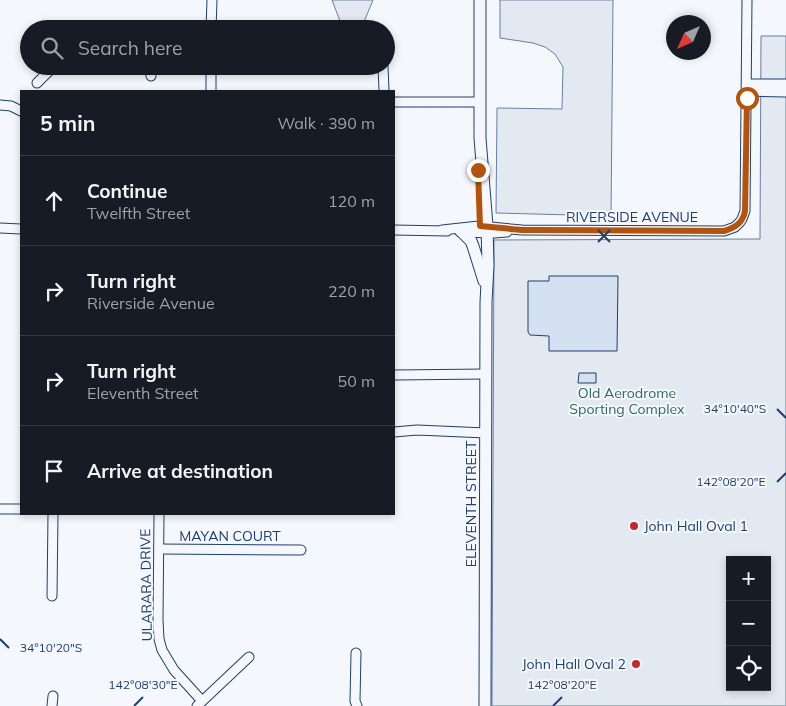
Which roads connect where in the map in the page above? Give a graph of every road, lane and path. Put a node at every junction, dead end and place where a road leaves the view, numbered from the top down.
1 (212, 0) edge
2 (480, 0) edge
3 (747, 0) edge
4 (212, 20) edge
5 (45, 75) edge
6 (211, 75) edge
7 (383, 75) edge
8 (37, 83) dead end
9 (786, 84) edge
10 (747, 87) junction
11 (211, 90) edge
12 (384, 90) edge
13 (786, 92) edge
14 (395, 102) edge
15 (479, 102) junction
16 (0, 104) edge
17 (20, 110) edge
18 (0, 228) edge
19 (20, 228) edge
20 (483, 229) junction
21 (395, 230) edge
22 (442, 230) junction
23 (462, 232) junction
24 (484, 283) junction
25 (486, 302) junction
26 (486, 374) junction
27 (395, 375) edge
28 (395, 432) edge
29 (486, 433) junction
30 (0, 509) edge
31 (20, 509) edge
32 (53, 515) edge
33 (159, 515) edge
34 (159, 549) junction
35 (301, 550) dead end
36 (52, 596) dead end
37 (356, 653) dead end
38 (249, 657) dead end
39 (199, 703) edge
40 (357, 706) edge
41 (486, 706) edge

1 - 4 street
2 - 15 main road, ELEVENTH STREET
3 - 10 street
5 - 8 street
6 - 11 street
7 - 12 street
9 - 10 street
10 - 13 street
10 - 20 street, RIVERSIDE AVENUE
14 - 15 street
15 - 20 main road, ELEVENTH STREET
16 - 17 street
18 - 19 street
20 - 22 street, RIVERSIDE AVENUE
20 - 23 street, RIVERSIDE AVENUE
20 - 24 main road, ELEVENTH STREET
20 - 25 main road, ELEVENTH STREET
21 - 22 street, RIVERSIDE AVENUE
22 - 23 street, RIVERSIDE AVENUE
23 - 24 main road
24 - 25 main road, ELEVENTH STREET
25 - 26 main road, ELEVENTH STREET
26 - 27 street
26 - 29 main road, ELEVENTH STREET
28 - 29 street
29 - 41 main road, ELEVENTH STREET
30 - 31 street
32 - 36 street
33 - 34 street, ULARARA DRIVE
34 - 35 street, MAYAN COURT
34 - 39 street, ULARARA DRIVE
37 - 40 street
38 - 39 street

